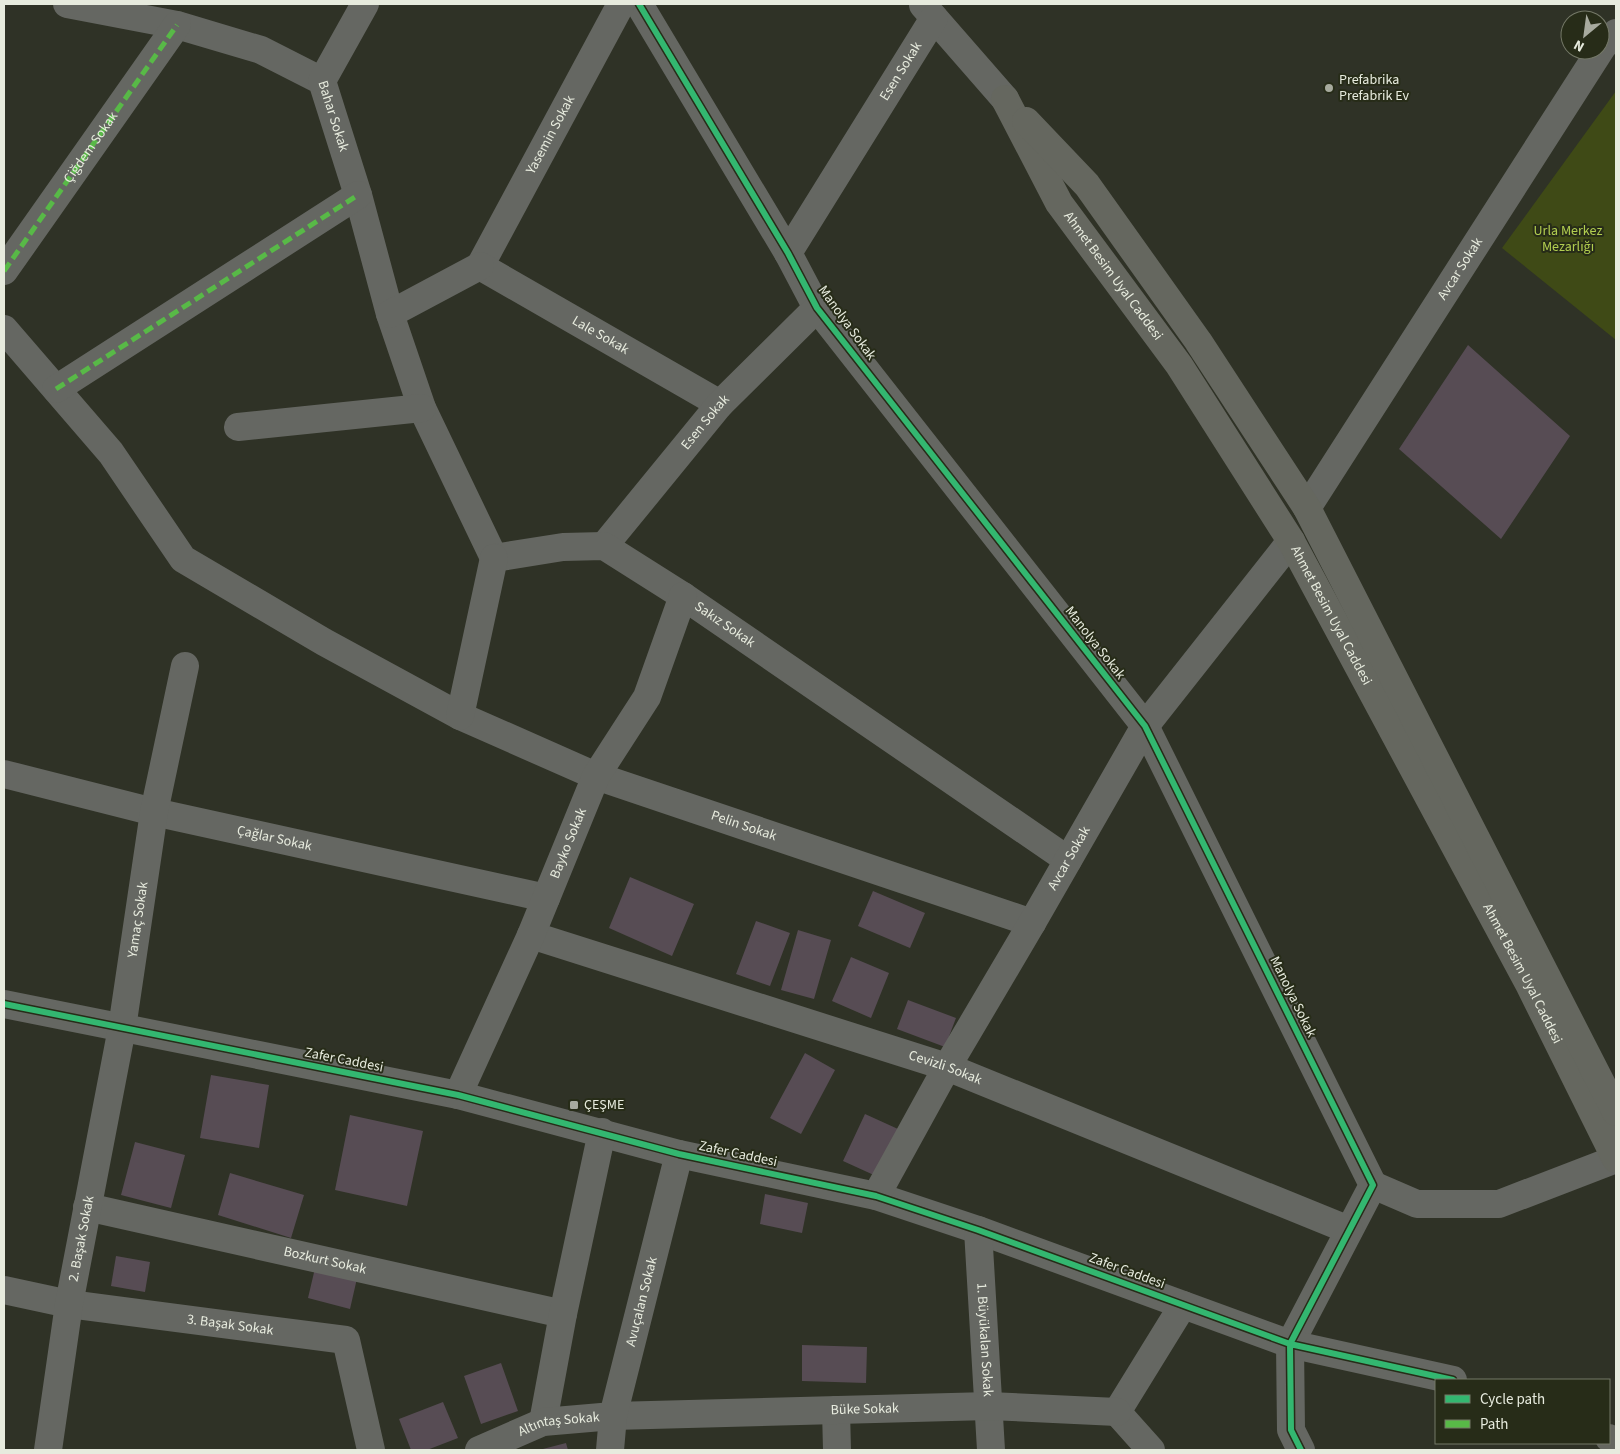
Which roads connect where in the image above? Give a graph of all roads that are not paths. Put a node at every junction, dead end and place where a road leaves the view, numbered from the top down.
1 (67, 4) edge
2 (365, 4) edge
3 (621, 4) edge
4 (639, 4) edge
5 (928, 11) edge
6 (177, 24) junction
7 (1616, 33) edge
8 (322, 80) junction
9 (1005, 99) junction
10 (358, 195) junction
11 (788, 253) junction
12 (480, 266) junction
13 (4, 271) edge
14 (817, 308) junction
15 (390, 314) junction
16 (4, 329) edge
17 (56, 389) junction
18 (720, 404) junction
19 (422, 408) junction
20 (238, 427) dead end
21 (1307, 508) junction
22 (1291, 541) junction
23 (604, 546) junction
24 (494, 558) junction
25 (683, 596) junction
26 (185, 666) dead end
27 (460, 716) junction
28 (1145, 726) junction
29 (4, 774) edge
30 (596, 776) junction
31 (154, 812) junction
32 (1068, 860) junction
33 (546, 898) junction
34 (1032, 923) junction
35 (530, 935) junction
36 (4, 1004) edge
37 (122, 1028) junction
38 (947, 1066) junction
39 (458, 1095) junction
40 (1616, 1112) edge
41 (602, 1132) junction
42 (679, 1154) junction
43 (1616, 1159) edge
44 (1372, 1185) junction
45 (876, 1196) junction
46 (87, 1207) junction
47 (978, 1230) junction
48 (1349, 1230) junction
49 (4, 1290) edge
50 (69, 1304) junction
51 (1183, 1305) junction
52 (563, 1314) junction
53 (1290, 1344) junction
54 (1448, 1379) edge
55 (989, 1406) junction
56 (836, 1410) junction
57 (1117, 1412) junction
58 (613, 1416) junction
59 (543, 1422) junction
60 (48, 1450) edge
61 (371, 1450) edge
62 (479, 1450) edge
63 (610, 1450) edge
64 (837, 1450) edge
65 (991, 1450) edge
66 (1151, 1450) edge
67 (1301, 1450) edge

1 - 6 street, Bahar Sokak
2 - 8 street
3 - 12 street, Yasemin Sokak
4 - 11 street, Manolya Sokak
5 - 9 street, Ahmet Besim Uyal Caddesi
5 - 11 street, Esen Sokak
6 - 8 street, Bahar Sokak
6 - 13 street, Çiğdem Sokak
7 - 21 street, Avcar Sokak
8 - 10 street, Bahar Sokak
9 - 21 main road, Ahmet Besim Uyal Caddesi
9 - 22 main road, Ahmet Besim Uyal Caddesi
10 - 15 street, Bahar Sokak
10 - 17 street
11 - 14 street, Manolya Sokak
12 - 15 street
12 - 18 street, Lale Sokak
14 - 18 street, Esen Sokak
14 - 28 street, Manolya Sokak
15 - 19 street, Bahar Sokak
16 - 17 street, Pelin Sokak
17 - 27 street, Pelin Sokak
18 - 23 street, Esen Sokak
19 - 20 street
19 - 24 street, Bahar Sokak
21 - 40 main road, Ahmet Besim Uyal Caddesi
22 - 28 street, Avcar Sokak
22 - 43 main road, Ahmet Besim Uyal Caddesi
23 - 24 street
23 - 25 street, Sakız Sokak
24 - 27 street
25 - 30 street, Bayko Sokak
25 - 32 street, Sakız Sokak
26 - 31 street, Yamaç Sokak
27 - 30 street, Pelin Sokak
28 - 32 street, Avcar Sokak
28 - 44 street, Manolya Sokak
29 - 31 street, Çağlar Sokak
30 - 33 street, Bayko Sokak
30 - 34 street, Pelin Sokak
31 - 33 street, Çağlar Sokak
31 - 37 street, Yamaç Sokak
32 - 34 street, Avcar Sokak
33 - 35 street, Bayko Sokak
34 - 38 street, Avcar Sokak
35 - 38 street, Cevizli Sokak
35 - 39 street, Bayko Sokak
36 - 37 street, Zafer Caddesi
37 - 39 street, Zafer Caddesi
37 - 46 street, 2. Başak Sokak
38 - 45 street, Avcar Sokak
38 - 48 street, Cevizli Sokak
39 - 41 street, Zafer Caddesi
41 - 42 street, Zafer Caddesi
41 - 52 street
42 - 45 street, Zafer Caddesi
42 - 58 street, Avuçalan Sokak
43 - 44 street
44 - 48 street
45 - 47 street, Zafer Caddesi
46 - 50 street, 2. Başak Sokak
46 - 52 street, Bozkurt Sokak
47 - 51 street, Zafer Caddesi
47 - 55 street, 1. Büyükalan Sokak
48 - 53 street
49 - 50 street, 3. Başak Sokak
50 - 60 street, 2. Başak Sokak
50 - 61 street, 3. Başak Sokak
51 - 53 street, Zafer Caddesi
51 - 57 street
52 - 59 street
53 - 54 street, Zafer Caddesi
53 - 67 street
55 - 56 street, Büke Sokak
55 - 57 street, Büke Sokak
55 - 65 street, 1. Büyükalan Sokak
56 - 58 street, Büke Sokak
56 - 64 street
57 - 66 street
58 - 59 street, Altıntaş Sokak
58 - 63 street, Avuçalan Sokak
59 - 62 street, Altıntaş Sokak

